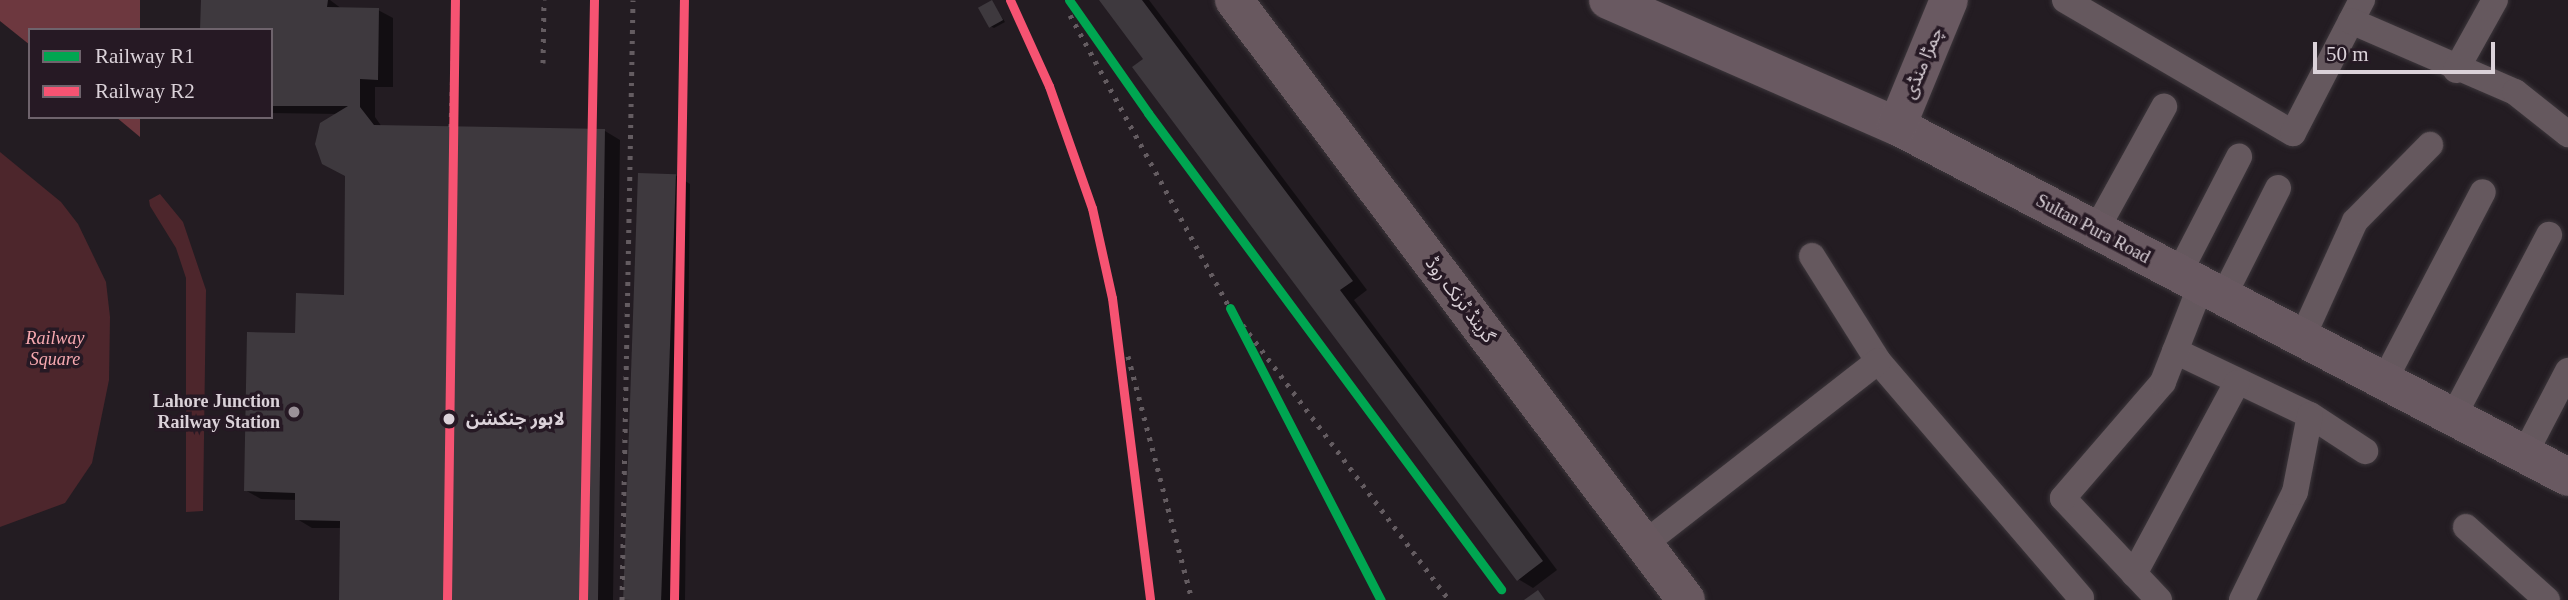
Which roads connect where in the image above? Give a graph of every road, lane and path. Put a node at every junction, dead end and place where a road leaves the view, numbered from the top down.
1 (1234, 0) edge
2 (1608, 0) edge
3 (1949, 0) edge
4 (2495, 0) edge
5 (2082, 4) edge
6 (2357, 10) edge
7 (2456, 69) junction
8 (2164, 107) dead end
9 (1896, 126) junction
10 (2567, 132) edge
11 (2430, 145) dead end
12 (2239, 157) dead end
13 (2278, 188) dead end
14 (2483, 192) dead end
15 (2096, 230) junction
16 (2550, 235) dead end
17 (1812, 256) dead end
18 (2201, 285) junction
19 (2302, 338) junction
20 (2175, 351) junction
21 (1878, 361) junction
22 (2568, 371) edge
23 (2384, 381) junction
24 (2237, 383) junction
25 (2310, 415) junction
26 (2453, 417) junction
27 (2365, 451) dead end
28 (2524, 455) junction
29 (2568, 477) edge
30 (2466, 527) dead end
31 (1644, 544) junction
32 (2134, 574) junction
33 (2081, 598) dead end
34 (1686, 600) edge
35 (2159, 600) edge
36 (2242, 600) edge
37 (2547, 600) edge

1 - 31 main road, گرینڈ ٹرنک روڈ
2 - 9 main road, Sultan Pura Road
3 - 9 main road, چمڑا منڈی
4 - 7 street
5 - 6 street
6 - 7 street
7 - 10 street
8 - 15 street
9 - 15 main road, Sultan Pura Road
11 - 19 street
12 - 18 street
13 - 18 street
14 - 23 street
15 - 18 main road, Sultan Pura Road
16 - 26 street
17 - 21 street
18 - 19 main road, Sultan Pura Road
18 - 20 street
19 - 23 main road, Sultan Pura Road
20 - 24 street
20 - 32 street
21 - 31 street
21 - 33 street
22 - 28 street
23 - 26 main road, Sultan Pura Road
24 - 25 street
24 - 32 street
25 - 27 street
25 - 36 street
26 - 28 main road, Sultan Pura Road
28 - 29 main road, Sultan Pura Road
30 - 37 street
31 - 34 main road, گرینڈ ٹرنک روڈ
32 - 35 street

